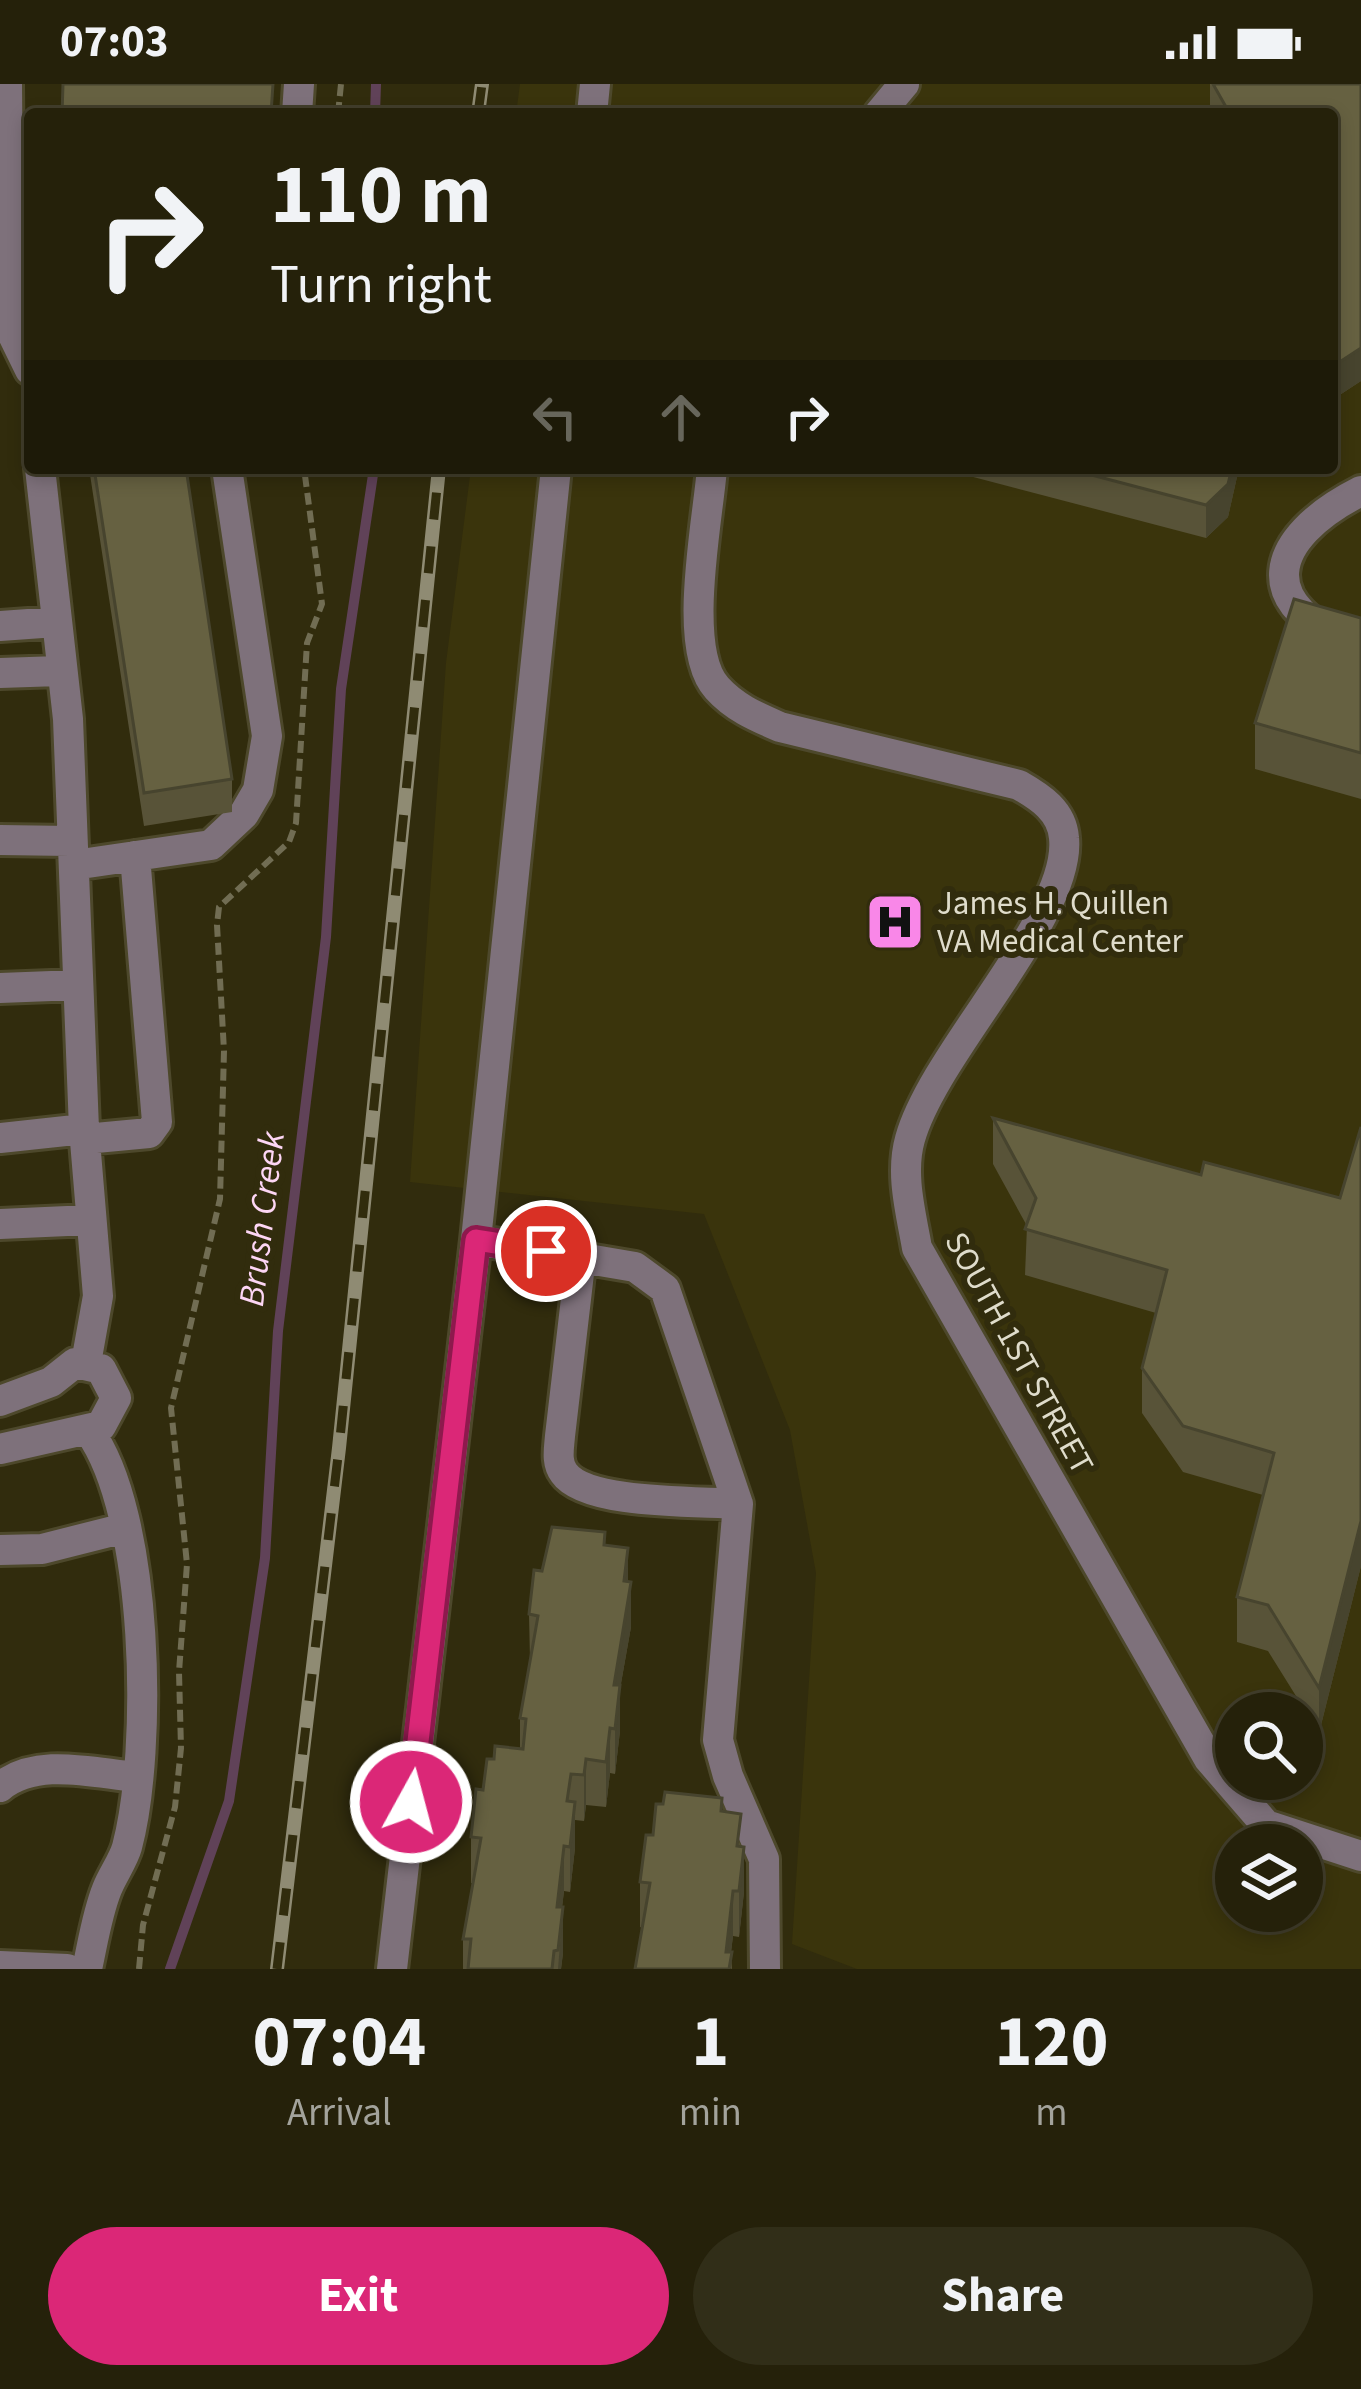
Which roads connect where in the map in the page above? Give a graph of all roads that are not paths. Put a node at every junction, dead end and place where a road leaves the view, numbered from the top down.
1 (7, 84) edge
2 (904, 84) edge
3 (884, 108) edge
4 (19, 237) edge
5 (15, 358) edge
6 (41, 474) edge
7 (228, 474) edge
8 (555, 474) edge
9 (712, 474) edge
10 (1361, 491) edge
11 (56, 622) junction
12 (0, 626) edge
13 (1361, 647) edge
14 (59, 671) junction
15 (0, 673) edge
16 (0, 839) edge
17 (72, 853) junction
18 (135, 856) junction
19 (77, 985) junction
20 (0, 988) edge
21 (85, 1134) junction
22 (0, 1135) edge
23 (90, 1220) junction
24 (0, 1224) edge
25 (476, 1240) junction
26 (581, 1256) junction
27 (86, 1363) junction
28 (51, 1382) junction
29 (0, 1401) edge
30 (82, 1432) junction
31 (0, 1449) edge
32 (738, 1504) junction
33 (125, 1528) junction
34 (0, 1550) edge
35 (137, 1777) junction
36 (0, 1787) edge
37 (1361, 1856) edge
38 (0, 1966) edge
39 (67, 1969) edge
40 (87, 1969) edge
41 (392, 1969) edge
42 (765, 1969) edge

1 - 4 street
2 - 3 street
4 - 5 street
6 - 11 street
7 - 18 street
8 - 25 street
9 - 37 street, SOUTH 1ST STREET
10 - 13 street
11 - 12 street
11 - 14 street
14 - 15 street
14 - 17 street
16 - 17 street
17 - 18 street
17 - 19 street
18 - 21 street
19 - 20 street
19 - 21 street
21 - 22 street
21 - 23 street
23 - 24 street
23 - 27 street
25 - 26 street
25 - 41 street
26 - 32 street
26 - 32 street
27 - 28 street
27 - 30 street
28 - 29 street
28 - 30 street
30 - 31 street
30 - 33 street
32 - 42 street
33 - 34 street
33 - 35 street
35 - 36 street
35 - 40 street
38 - 39 street

